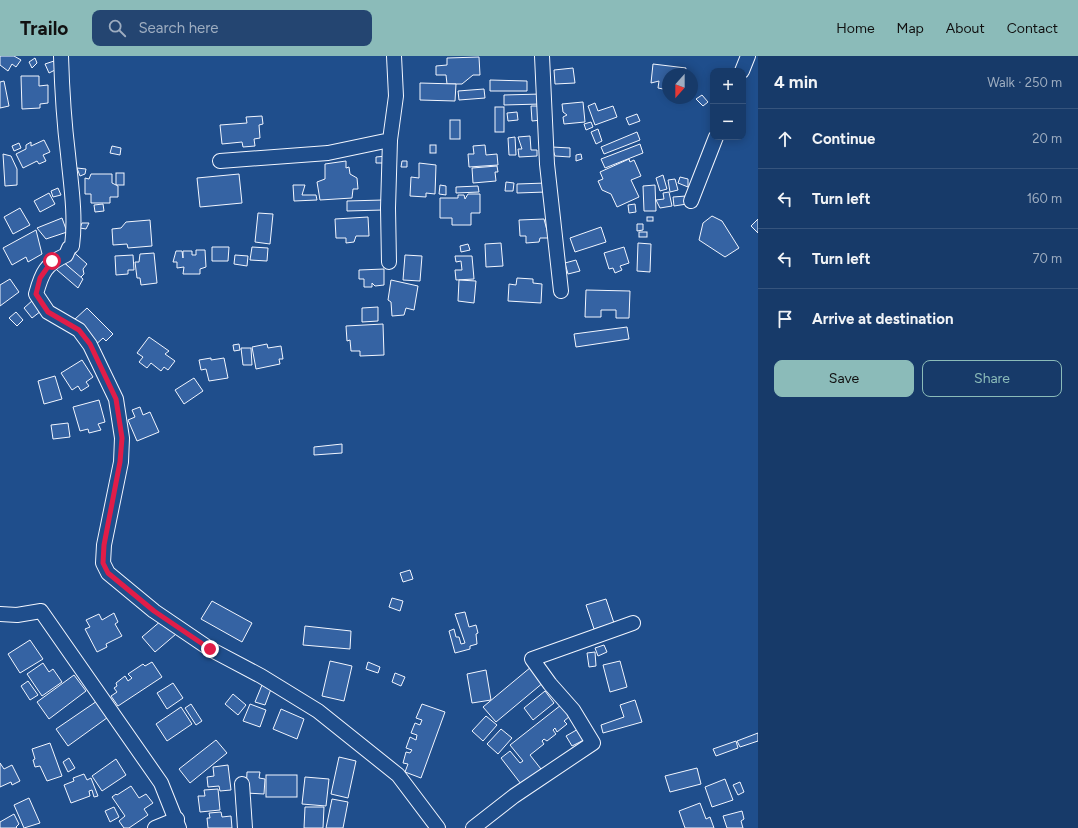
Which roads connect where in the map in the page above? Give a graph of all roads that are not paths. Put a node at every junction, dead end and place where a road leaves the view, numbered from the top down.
1 (61, 56) edge
2 (394, 56) edge
3 (542, 56) edge
4 (748, 56) edge
5 (743, 68) edge
6 (390, 140) junction
7 (715, 140) edge
8 (220, 162) dead end
9 (691, 201) dead end
10 (389, 262) dead end
11 (561, 291) dead end
12 (0, 614) edge
13 (633, 623) dead end
14 (242, 784) dead end
15 (178, 824) edge
16 (154, 828) edge
17 (245, 828) edge
18 (438, 828) edge
19 (473, 828) edge

1 - 18 street
2 - 6 street
3 - 11 street
4 - 5 street
6 - 8 street
6 - 10 street
7 - 9 street
12 - 15 street
13 - 19 street
14 - 17 street
15 - 16 street

